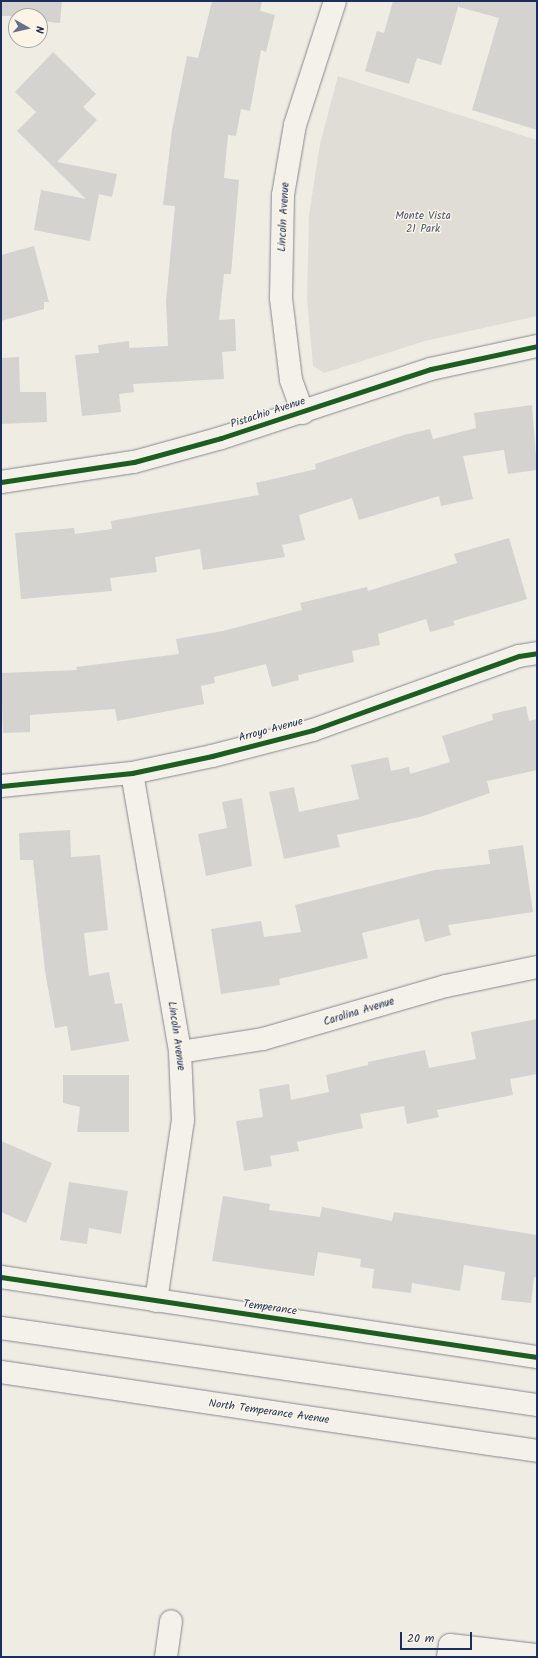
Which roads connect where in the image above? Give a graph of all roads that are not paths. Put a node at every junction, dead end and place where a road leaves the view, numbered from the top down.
1 (335, 1) edge
2 (537, 346) edge
3 (303, 413) junction
4 (1, 482) edge
5 (537, 653) edge
6 (132, 773) junction
7 (1, 786) edge
8 (537, 967) edge
9 (180, 1052) junction
10 (1, 1277) edge
11 (156, 1301) junction
12 (1, 1328) edge
13 (537, 1357) edge
14 (1, 1372) edge
15 (537, 1405) edge
16 (537, 1451) edge
17 (171, 1621) dead end
18 (449, 1651) edge
19 (537, 1655) edge
20 (166, 1657) edge

1 - 3 street, Lincoln Avenue
2 - 3 street, Pistachio Avenue
3 - 4 street, Pistachio Avenue
5 - 6 street, Arroyo Avenue
6 - 7 street, Arroyo Avenue
6 - 9 street, Lincoln Avenue
8 - 9 street, Carolina Avenue
9 - 11 street, Lincoln Avenue
10 - 11 street, Temperance
11 - 13 street, Temperance
12 - 15 street
14 - 16 street, North Temperance Avenue
17 - 20 street
18 - 19 street

